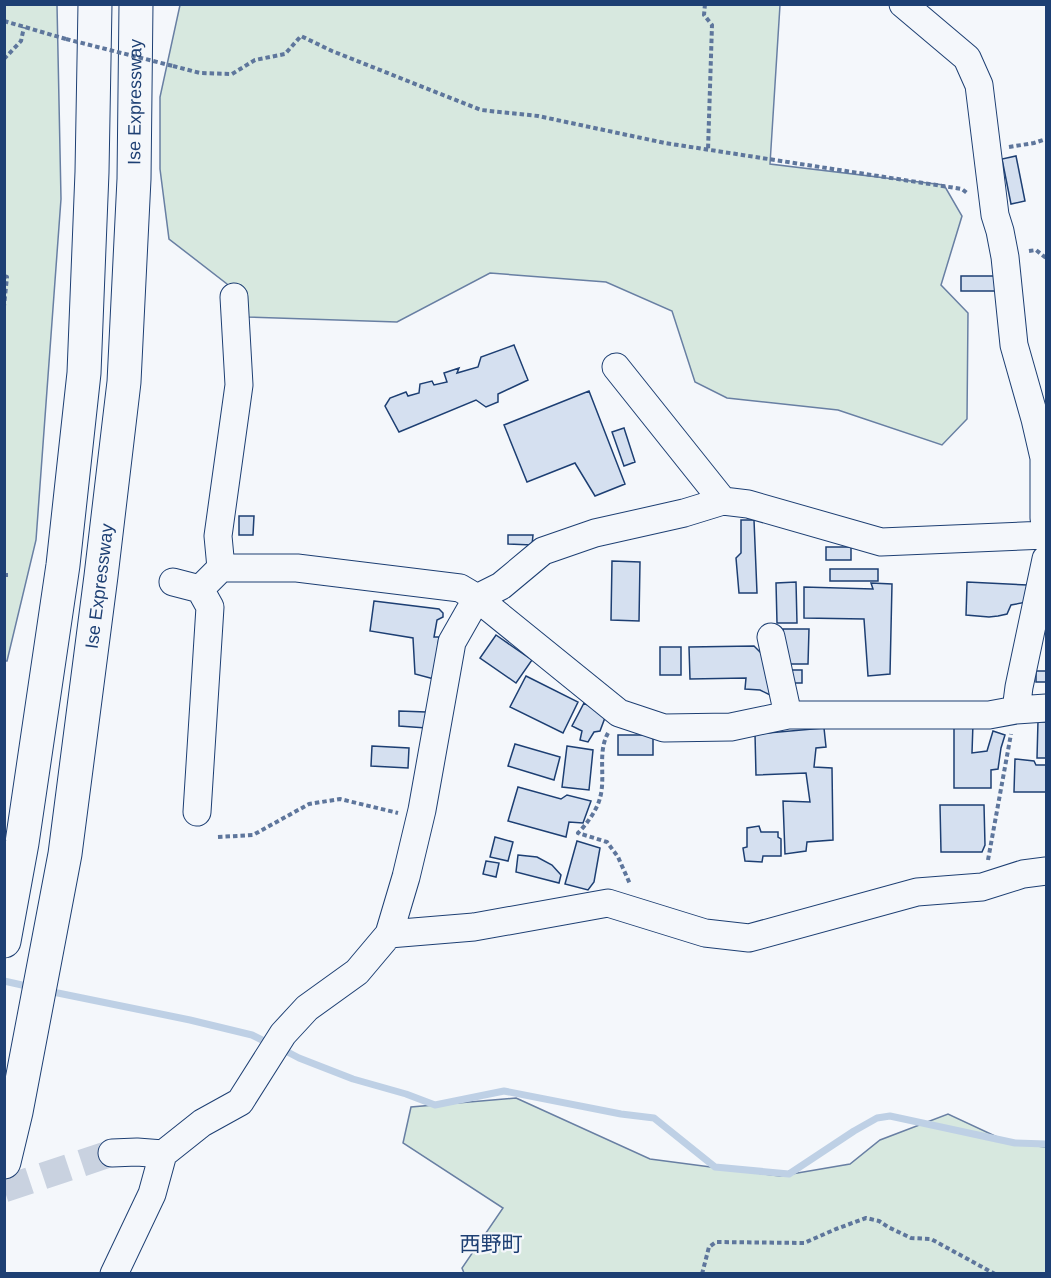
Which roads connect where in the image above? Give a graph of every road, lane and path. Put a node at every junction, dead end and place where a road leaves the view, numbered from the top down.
1 (95, 4) edge
2 (136, 4) edge
3 (705, 4) edge
4 (903, 4) edge
5 (4, 21) edge
6 (24, 27) junction
7 (4, 59) edge
8 (1047, 139) edge
9 (708, 150) junction
10 (988, 150) junction
11 (995, 215) junction
12 (6, 277) edge
13 (234, 297) dead end
14 (4, 306) edge
15 (616, 367) dead end
16 (723, 501) junction
17 (1047, 525) edge
18 (1047, 535) edge
19 (1047, 559) edge
20 (221, 568) junction
21 (173, 582) dead end
22 (200, 589) junction
23 (477, 598) junction
24 (771, 637) dead end
25 (1047, 708) edge
26 (1016, 710) junction
27 (619, 713) junction
28 (788, 715) junction
29 (422, 810) junction
30 (197, 812) dead end
31 (218, 837) dead end
32 (1047, 871) edge
33 (982, 887) junction
34 (632, 890) dead end
35 (389, 934) junction
36 (4, 941) edge
37 (112, 1153) tunnel mouth
38 (163, 1154) junction
39 (4, 1162) edge
40 (114, 1274) edge
41 (702, 1274) edge
42 (995, 1274) edge

1 - 36 highway
2 - 39 highway, Ise Expressway
3 - 9 path
4 - 10 street
5 - 6 path
6 - 7 path
6 - 9 path, bridge
8 - 10 path
9 - 11 path
10 - 11 street
11 - 17 street
12 - 14 path
13 - 20 street
15 - 16 street
16 - 18 street
16 - 23 street
19 - 26 street
20 - 22 street
20 - 23 street
21 - 22 street
22 - 30 street
23 - 27 street
23 - 29 street
24 - 28 street
25 - 26 street
26 - 28 street
26 - 33 path
27 - 28 street
27 - 34 path
29 - 31 path
29 - 35 street
32 - 33 street
33 - 35 street
35 - 38 street
37 - 38 street
38 - 40 street
41 - 42 path

